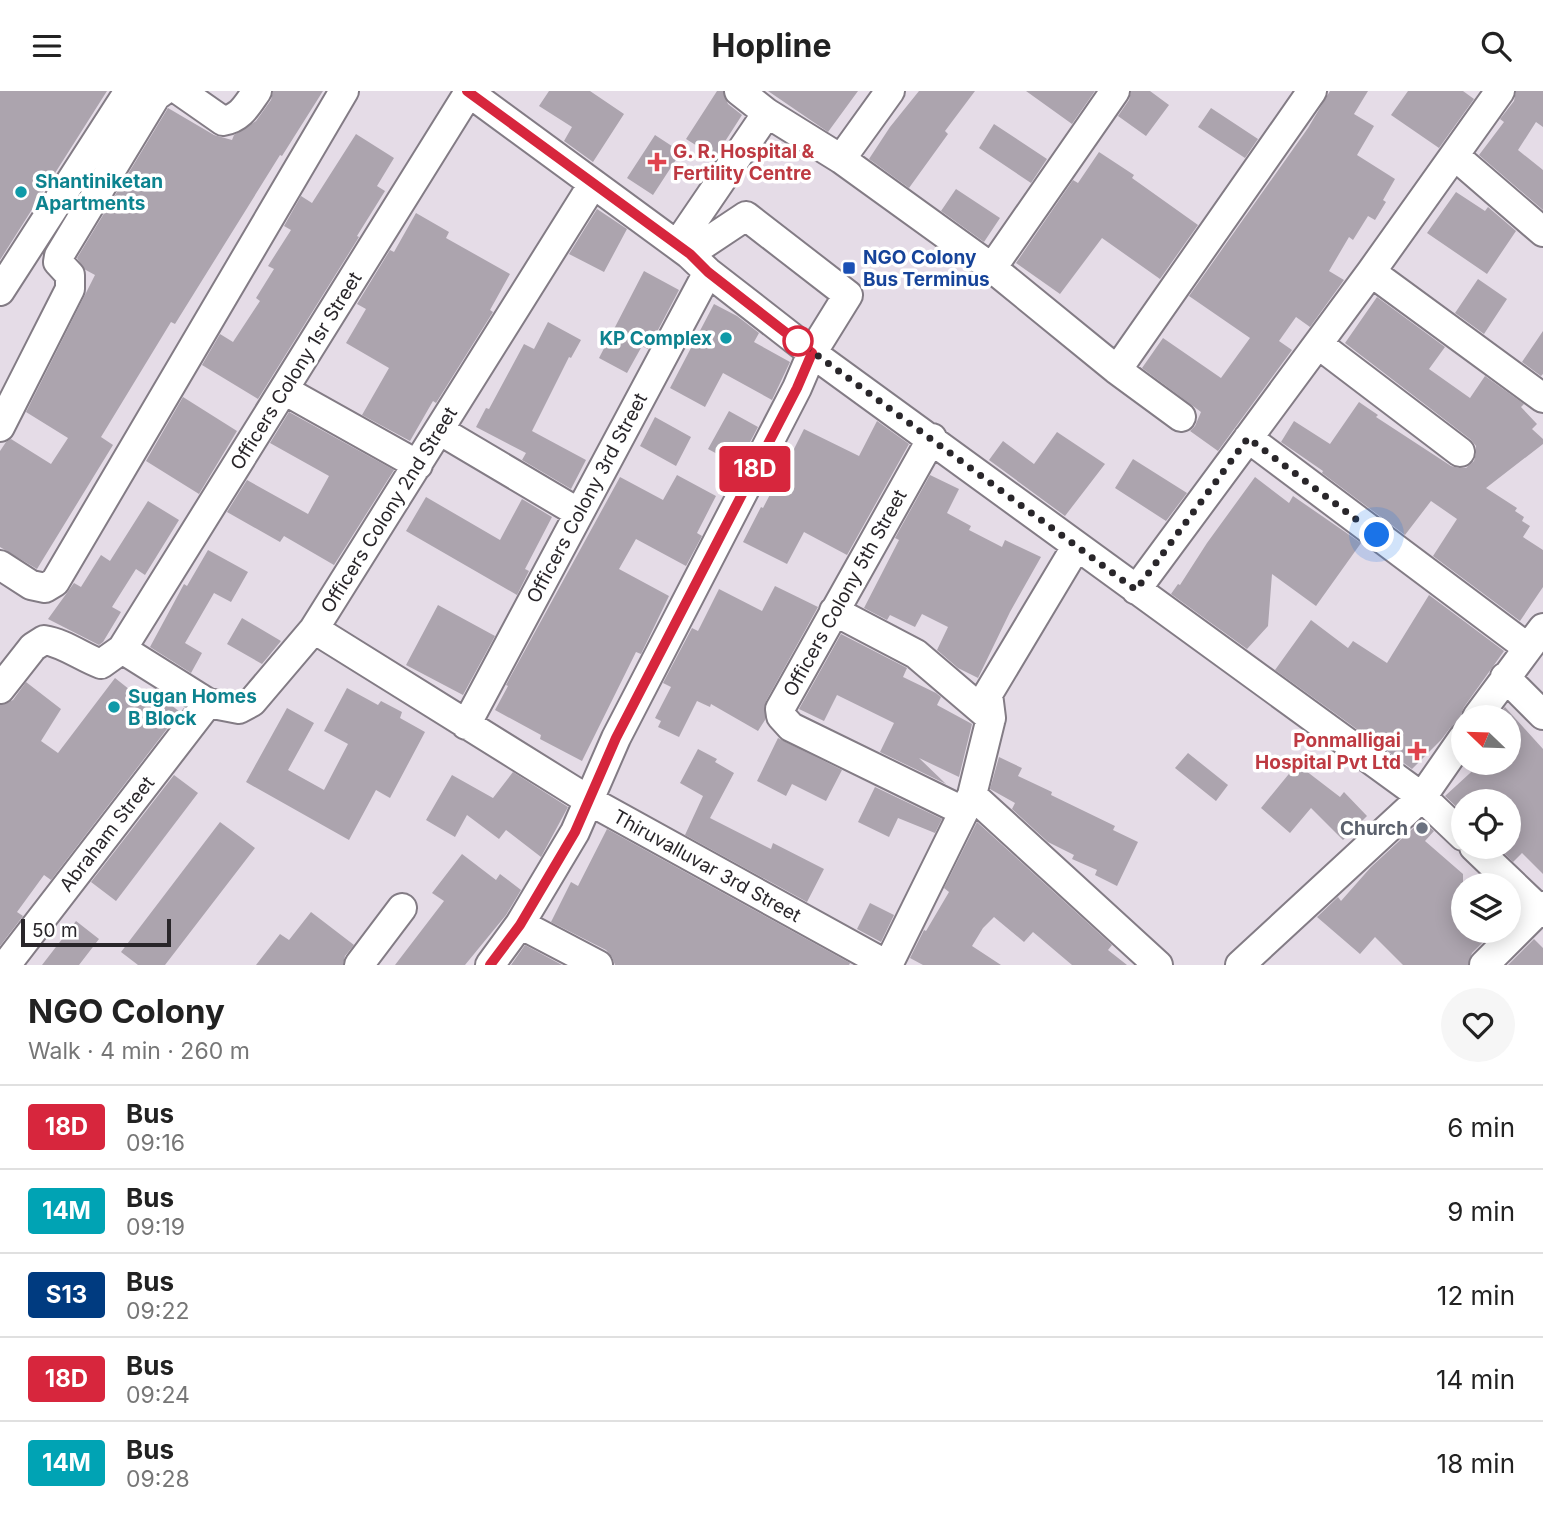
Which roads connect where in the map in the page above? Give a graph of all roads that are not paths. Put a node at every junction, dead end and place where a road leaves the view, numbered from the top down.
1 (129, 91) edge
2 (163, 91) edge
3 (180, 91) edge
4 (257, 91) edge
5 (344, 91) edge
6 (739, 91) edge
7 (890, 91) edge
8 (1115, 91) edge
9 (1312, 91) edge
10 (1499, 91) edge
11 (468, 92) edge
12 (768, 113) junction
13 (1455, 156) junction
14 (841, 159) junction
15 (593, 184) junction
16 (1543, 232) edge
17 (692, 257) junction
18 (992, 268) junction
19 (1371, 272) junction
20 (0, 291) edge
21 (1318, 344) junction
22 (812, 353) junction
23 (1118, 370) junction
24 (284, 390) junction
25 (1543, 397) edge
26 (1181, 417) dead end
27 (0, 427) edge
28 (439, 430) junction
29 (932, 438) junction
30 (1248, 438) junction
31 (1460, 452) dead end
32 (418, 465) junction
33 (579, 513) junction
34 (1076, 547) junction
35 (0, 565) edge
36 (1136, 590) junction
37 (834, 611) junction
38 (314, 629) junction
39 (1535, 638) edge
40 (122, 649) junction
41 (1505, 677) junction
42 (0, 689) edge
43 (208, 703) junction
44 (1485, 705) edge
45 (1543, 715) edge
46 (991, 718) junction
47 (466, 725) junction
48 (1451, 755) edge
49 (1422, 797) junction
50 (590, 801) junction
51 (967, 803) junction
52 (1451, 825) edge
53 (1488, 859) edge
54 (402, 908) dead end
55 (1542, 909) edge
56 (520, 925) junction
57 (6, 965) edge
58 (359, 965) edge
59 (490, 965) edge
60 (598, 965) edge
61 (888, 965) edge
62 (1158, 965) edge
63 (1240, 965) edge
64 (1484, 965) edge

1 - 20 street
2 - 27 street
3 - 4 street
5 - 35 street
6 - 12 street
7 - 14 street
8 - 18 street
9 - 23 street
10 - 13 street
11 - 15 street
11 - 24 street, Officers Colony 1sr Street
12 - 14 street
12 - 17 street, Officers Colony 3rd Street
13 - 16 street
13 - 19 street
14 - 18 street
15 - 17 street
15 - 28 street, Officers Colony 2nd Street
17 - 22 street
17 - 22 street
17 - 33 street, Officers Colony 3rd Street
18 - 23 street
19 - 21 street
19 - 25 street
21 - 30 street
21 - 31 street
22 - 29 street
22 - 50 street
23 - 26 street
24 - 32 street
24 - 40 street, Officers Colony 1sr Street
28 - 32 street, Officers Colony 2nd Street
28 - 33 street
29 - 34 street
29 - 37 street, Officers Colony 5th Street
30 - 36 street
30 - 39 street
32 - 38 street, Officers Colony 2nd Street
33 - 47 street, Officers Colony 3rd Street
34 - 36 street
34 - 46 street
36 - 49 street
37 - 46 street
37 - 51 street, Officers Colony 5th Street
38 - 43 street, Officers Colony 2nd Street
38 - 47 street, Thiruvalluvar 3rd Street
39 - 41 street
40 - 42 street
40 - 43 street, Officers Colony 2nd Street
41 - 44 street
41 - 45 street
43 - 57 street, Abraham Street
46 - 51 street
47 - 50 street, Thiruvalluvar 3rd Street
48 - 49 street
49 - 52 street
49 - 63 street
50 - 56 street
50 - 61 street, Thiruvalluvar 3rd Street
51 - 61 street
51 - 62 street
53 - 55 street
54 - 58 street
55 - 64 street
56 - 59 street
56 - 60 street

